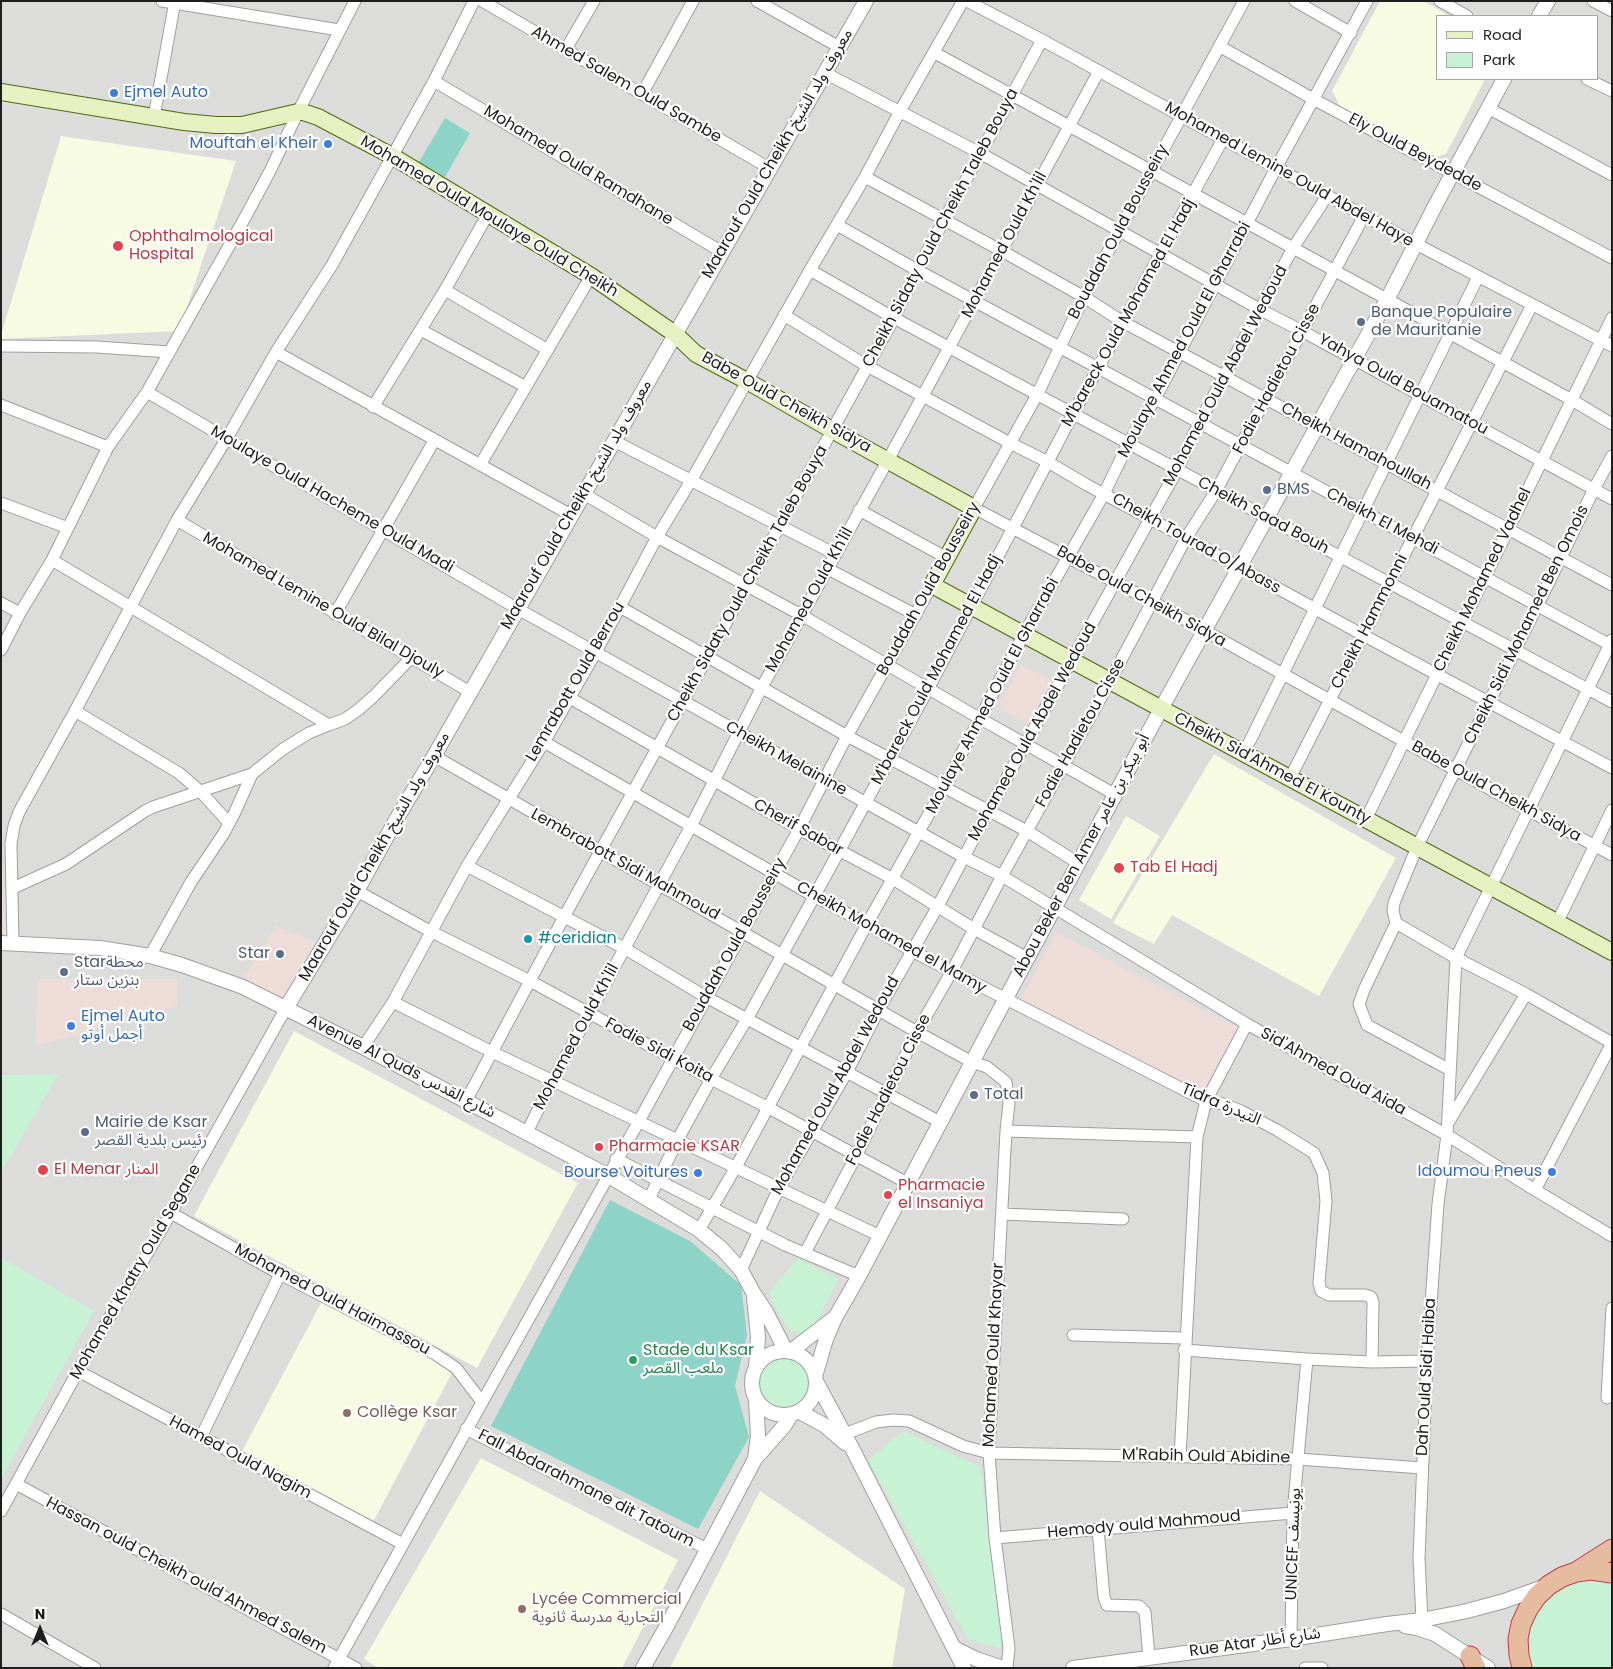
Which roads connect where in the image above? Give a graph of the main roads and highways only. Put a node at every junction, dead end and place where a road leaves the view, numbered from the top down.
1 (1, 92) edge
2 (675, 334) joint
3 (974, 508) joint
4 (932, 585) joint
5 (1612, 952) edge
6 (1612, 1549) edge
7 (1576, 1572) junction
8 (1612, 1573) edge
9 (1522, 1668) edge

1 - 2 main road, Mohamed Ould Moulaye Ould Cheikh
2 - 3 main road, Babe Ould Cheikh Sidya
3 - 4 main road, Bouddah Ould Bousseiry
4 - 5 main road, Cheikh Sid'Ahmed El Kounty
6 - 7 highway
7 - 8 highway
7 - 9 highway

